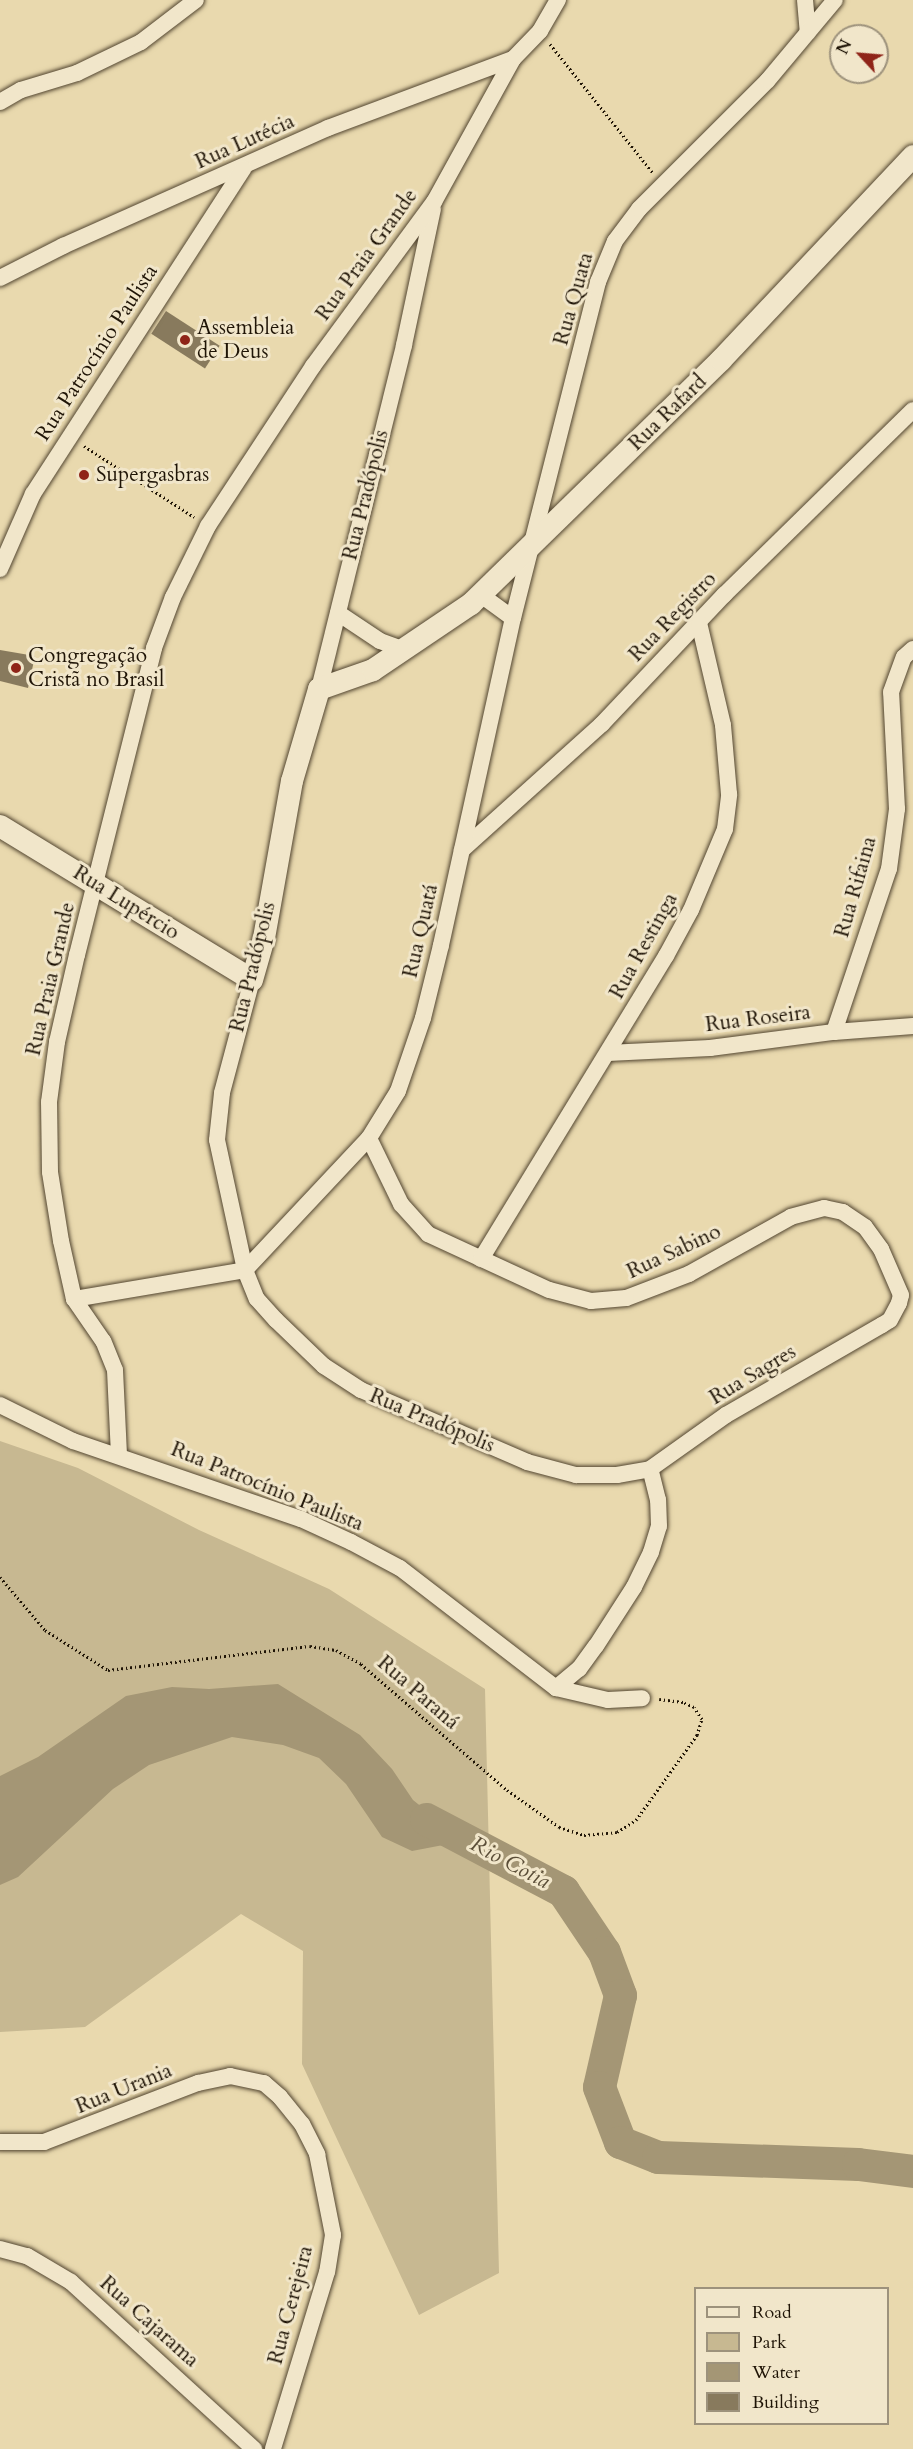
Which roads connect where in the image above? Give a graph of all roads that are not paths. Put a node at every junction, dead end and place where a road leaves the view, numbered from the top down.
1 (196, 0) edge
2 (558, 0) edge
3 (805, 0) edge
4 (835, 0) edge
5 (808, 32) junction
6 (513, 59) junction
7 (0, 102) edge
8 (913, 156) edge
9 (244, 168) junction
10 (434, 202) junction
11 (0, 278) edge
12 (913, 410) edge
13 (531, 547) junction
14 (0, 569) edge
15 (481, 595) junction
16 (338, 613) junction
17 (513, 618) junction
18 (699, 623) junction
19 (405, 650) junction
20 (913, 650) edge
21 (319, 690) junction
22 (0, 826) edge
23 (462, 850) junction
24 (96, 884) junction
25 (252, 980) junction
26 (913, 1026) edge
27 (834, 1032) junction
28 (608, 1053) junction
29 (369, 1138) junction
30 (481, 1259) junction
31 (244, 1270) junction
32 (74, 1299) junction
33 (882, 1325) joint
34 (0, 1405) edge
35 (119, 1455) junction
36 (650, 1469) junction
37 (556, 1688) junction
38 (642, 1698) road end
39 (264, 2084) joint
40 (0, 2142) edge
41 (0, 2249) edge
42 (254, 2449) edge
43 (273, 2449) edge

1 - 7 street
2 - 6 street, Rua Praia Grande
3 - 5 street
4 - 5 street, Rua Quata
5 - 13 street, Rua Quata
6 - 9 street, Rua Lutécia
6 - 10 street, Rua Praia Grande
8 - 13 street, Rua Rafard
9 - 11 street, Rua Lutécia
9 - 14 street, Rua Patrocínio Paulista
10 - 16 street, Rua Pradópolis
10 - 24 street, Rua Praia Grande
12 - 18 street, Rua Registro
13 - 15 street, Rua Rafard
13 - 17 street, Rua Quatá
15 - 17 street
15 - 19 street, Rua Rafard
16 - 19 street
16 - 21 street, Rua Pradópolis
17 - 23 street, Rua Quatá
18 - 23 street, Rua Registro
18 - 28 street, Rua Restinga
19 - 21 street, Rua Rafard
20 - 27 street, Rua Rifaina
21 - 25 street, Rua Pradópolis
22 - 24 street, Rua Lupércio
23 - 29 street, Rua Quatá
24 - 25 street, Rua Lupércio
24 - 32 street, Rua Praia Grande
25 - 31 street, Rua Pradópolis
26 - 27 street, Rua Roseira
27 - 28 street, Rua Roseira
28 - 30 street, Rua Restinga
29 - 30 street, Rua Sabino
29 - 31 street, Rua Quatá
30 - 33 street, Rua Sabino
31 - 32 street
31 - 36 street, Rua Pradópolis
32 - 35 street, Rua Praia Grande
33 - 36 street, Rua Sagres
34 - 35 street, Rua Patrocínio Paulista
35 - 37 street, Rua Patrocínio Paulista
36 - 37 street
37 - 38 street
39 - 40 street, Rua Urania
39 - 43 street, Rua Cerejeira
41 - 42 street, Rua Cajarama

